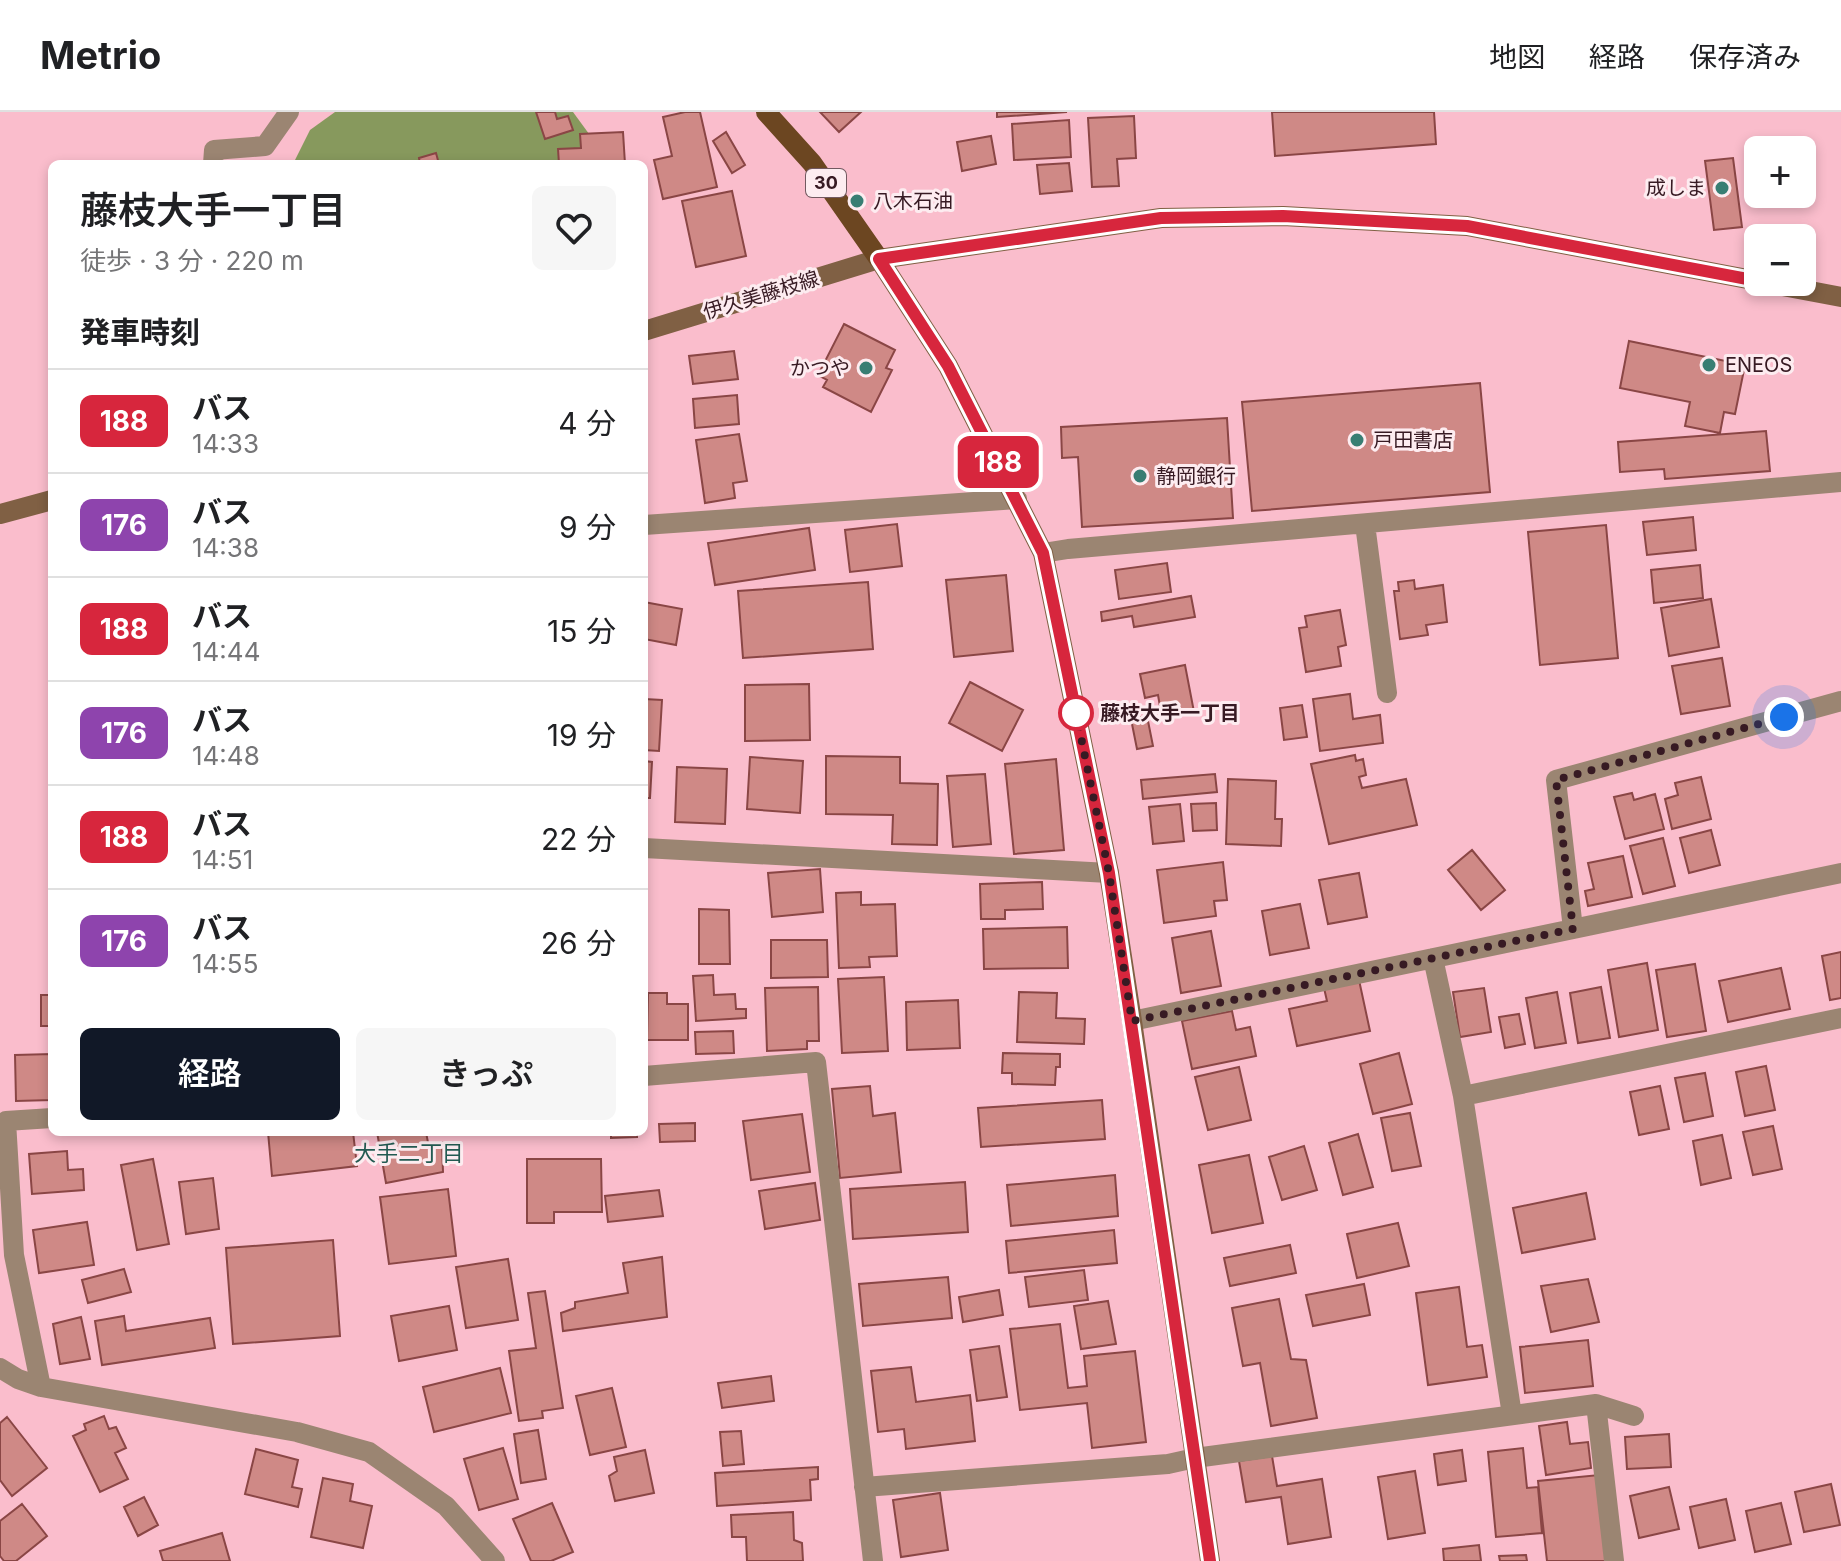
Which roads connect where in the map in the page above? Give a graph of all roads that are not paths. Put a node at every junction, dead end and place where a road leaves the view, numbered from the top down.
1 (289, 112) edge
2 (766, 112) edge
3 (213, 160) edge
4 (879, 259) junction
5 (1744, 279) edge
6 (1816, 292) edge
7 (1841, 297) edge
8 (648, 330) edge
9 (1841, 482) edge
10 (1017, 499) junction
11 (48, 501) edge
12 (0, 514) edge
13 (1365, 524) junction
14 (648, 525) edge
15 (1043, 553) junction
16 (1387, 693) dead end
17 (1841, 701) edge
18 (648, 848) edge
19 (1109, 873) junction
20 (1841, 873) edge
21 (1573, 929) junction
22 (1433, 958) junction
23 (1841, 1018) edge
24 (1132, 1021) junction
25 (648, 1076) edge
26 (1463, 1096) junction
27 (48, 1118) edge
28 (0, 1368) edge
29 (41, 1387) junction
30 (1596, 1404) junction
31 (1512, 1415) junction
32 (1634, 1416) dead end
33 (1195, 1458) junction
34 (864, 1487) junction
35 (495, 1561) edge
36 (873, 1561) edge
37 (1210, 1561) edge
38 (1614, 1561) edge

1 - 3 street
2 - 4 main road, 30
4 - 5 main road, 伊久美藤枝線
4 - 8 main road, 伊久美藤枝線
4 - 10 main road
6 - 7 main road, 伊久美藤枝線
9 - 13 street
10 - 14 street
10 - 15 main road
11 - 12 main road
13 - 15 street
13 - 16 street
15 - 19 main road
17 - 21 street
18 - 19 street
19 - 24 main road
20 - 21 street
21 - 22 street
22 - 24 street
22 - 26 street
23 - 26 street
24 - 33 main road
25 - 34 street
26 - 31 street
27 - 29 street
28 - 29 street
29 - 35 street
30 - 31 street
30 - 32 street
30 - 38 street
31 - 33 street
33 - 34 street
33 - 37 main road
34 - 36 street

